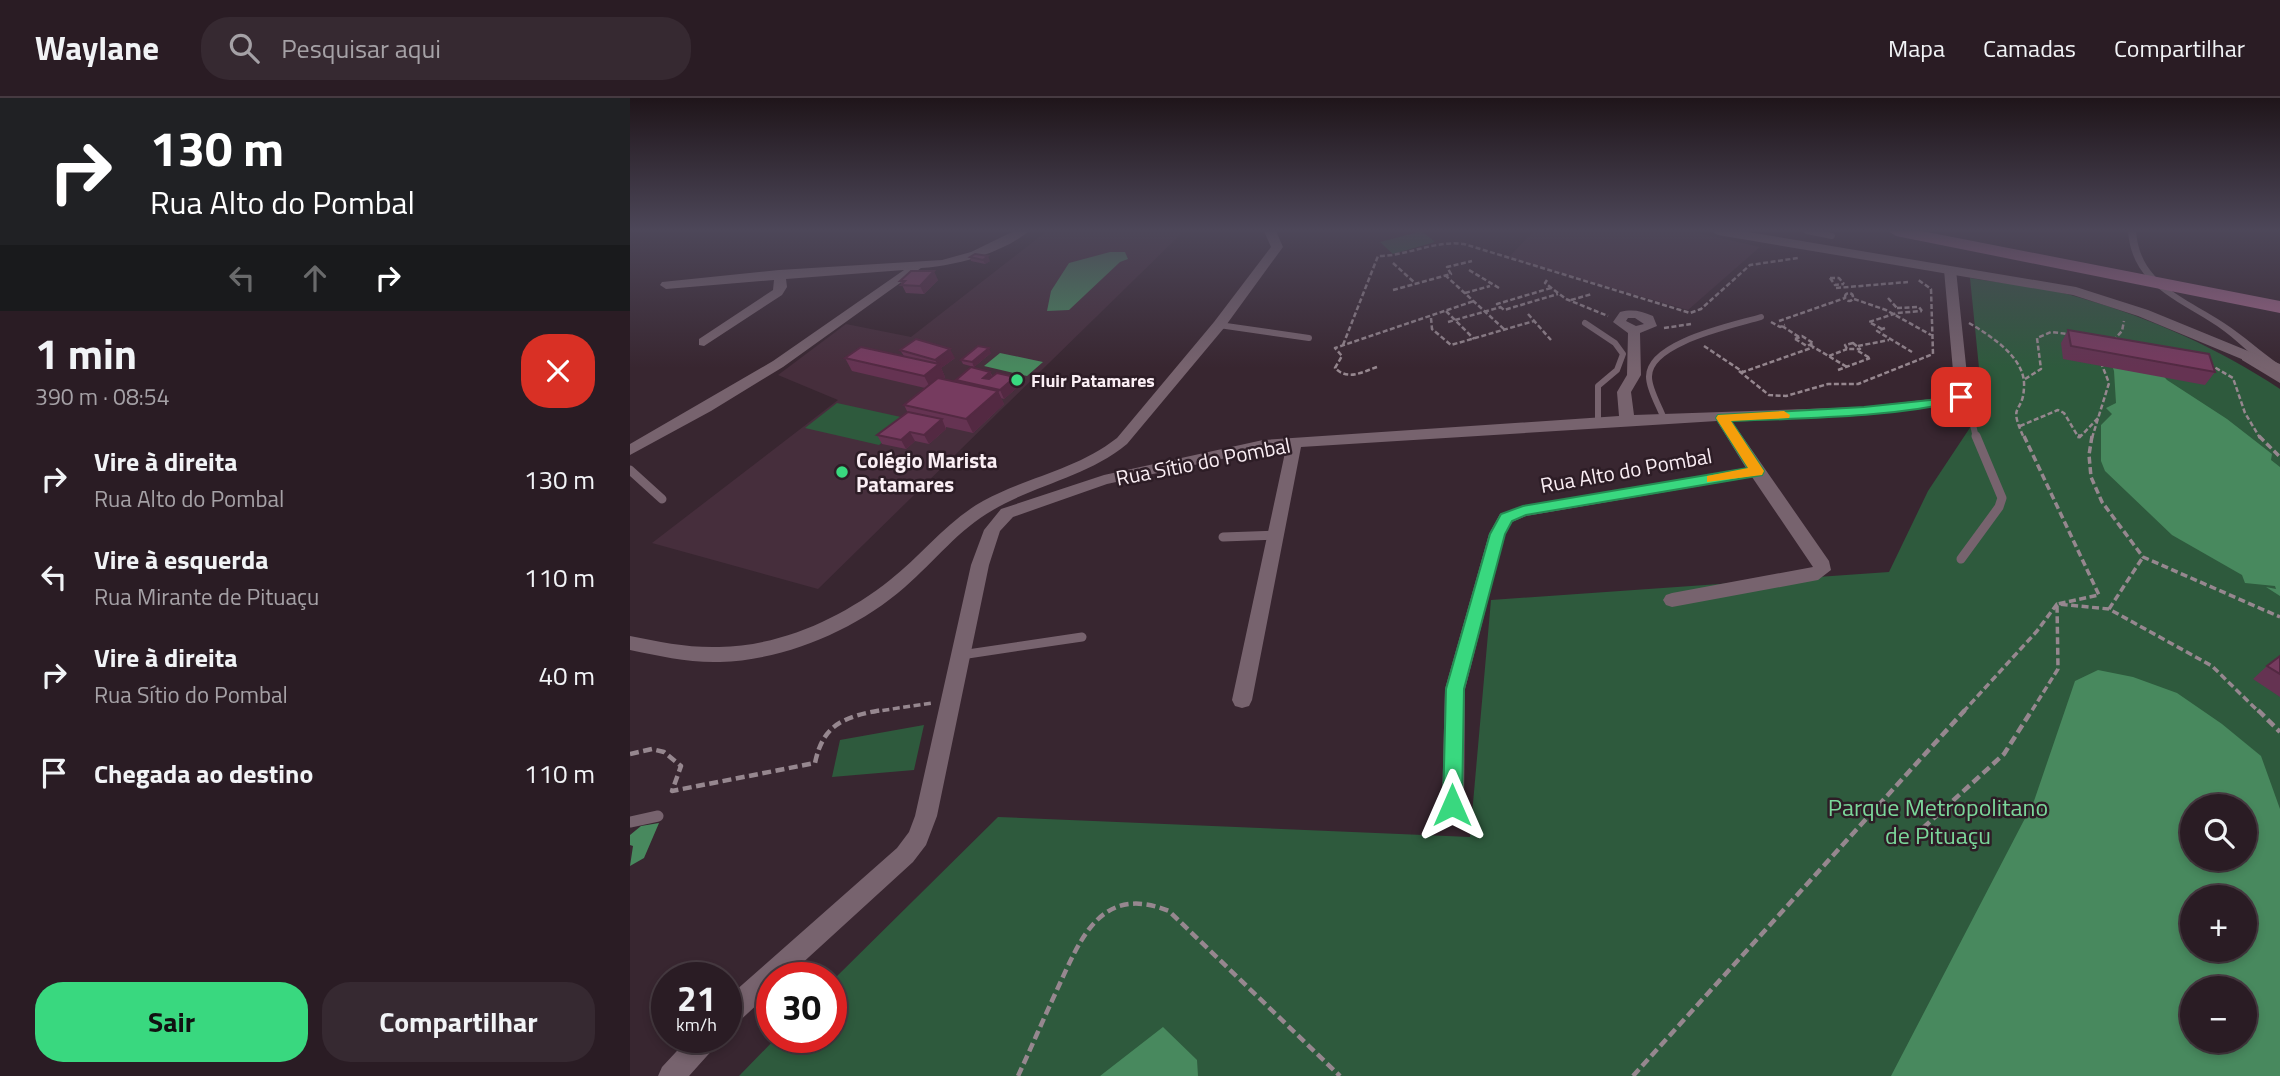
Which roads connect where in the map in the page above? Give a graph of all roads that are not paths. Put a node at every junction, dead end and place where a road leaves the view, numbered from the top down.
1 (752, 277) edge
2 (779, 277) edge
3 (902, 277) edge
4 (1255, 277) edge
5 (1951, 277) edge
6 (1990, 277) edge
7 (2128, 277) edge
8 (2149, 277) edge
9 (2211, 277) edge
10 (666, 285) dead end
11 (2280, 290) edge
12 (2280, 307) edge
13 (1765, 319) road end
14 (1585, 323) dead end
15 (1219, 325) junction
16 (1634, 331) junction
17 (1309, 338) dead end
18 (704, 342) dead end
19 (2247, 357) junction
20 (2280, 370) edge
21 (2280, 379) edge
22 (1962, 394) junction
23 (1722, 418) junction
24 (1664, 419) junction
25 (1627, 420) junction
26 (1598, 422) junction
27 (1295, 442) junction
28 (630, 450) edge
29 (630, 470) edge
30 (1757, 471) junction
31 (662, 499) dead end
32 (1276, 535) junction
33 (1223, 537) dead end
34 (1961, 559) dead end
35 (1672, 600) dead end
36 (1082, 637) dead end
37 (630, 643) edge
38 (961, 654) junction
39 (1242, 700) dead end
40 (1452, 805) dead end
41 (658, 816) dead end
42 (630, 822) edge
43 (742, 1002) edge
44 (692, 1053) edge
45 (671, 1076) edge

1 - 10 street
2 - 18 street
3 - 28 street
4 - 15 street
5 - 22 street
6 - 19 street
7 - 12 main road
8 - 20 street
9 - 11 main road
13 - 24 lane
14 - 26 lane
15 - 17 lane
15 - 37 street
16 - 16 street
16 - 25 street
19 - 20 street
19 - 21 street
22 - 23 street, Rua Sítio do Pombal
22 - 34 lane
23 - 24 street, Rua Sítio do Pombal
23 - 30 street
24 - 25 street, Rua Sítio do Pombal
25 - 26 street, Rua Sítio do Pombal
26 - 27 street, Rua Sítio do Pombal
27 - 32 street
27 - 38 street, Rua Sítio do Pombal
29 - 31 lane
30 - 35 street
30 - 40 street, Rua Alto do Pombal
32 - 33 lane
32 - 39 street
36 - 38 lane
38 - 43 street, Rua Sítio do Pombal
41 - 42 lane
44 - 45 street

